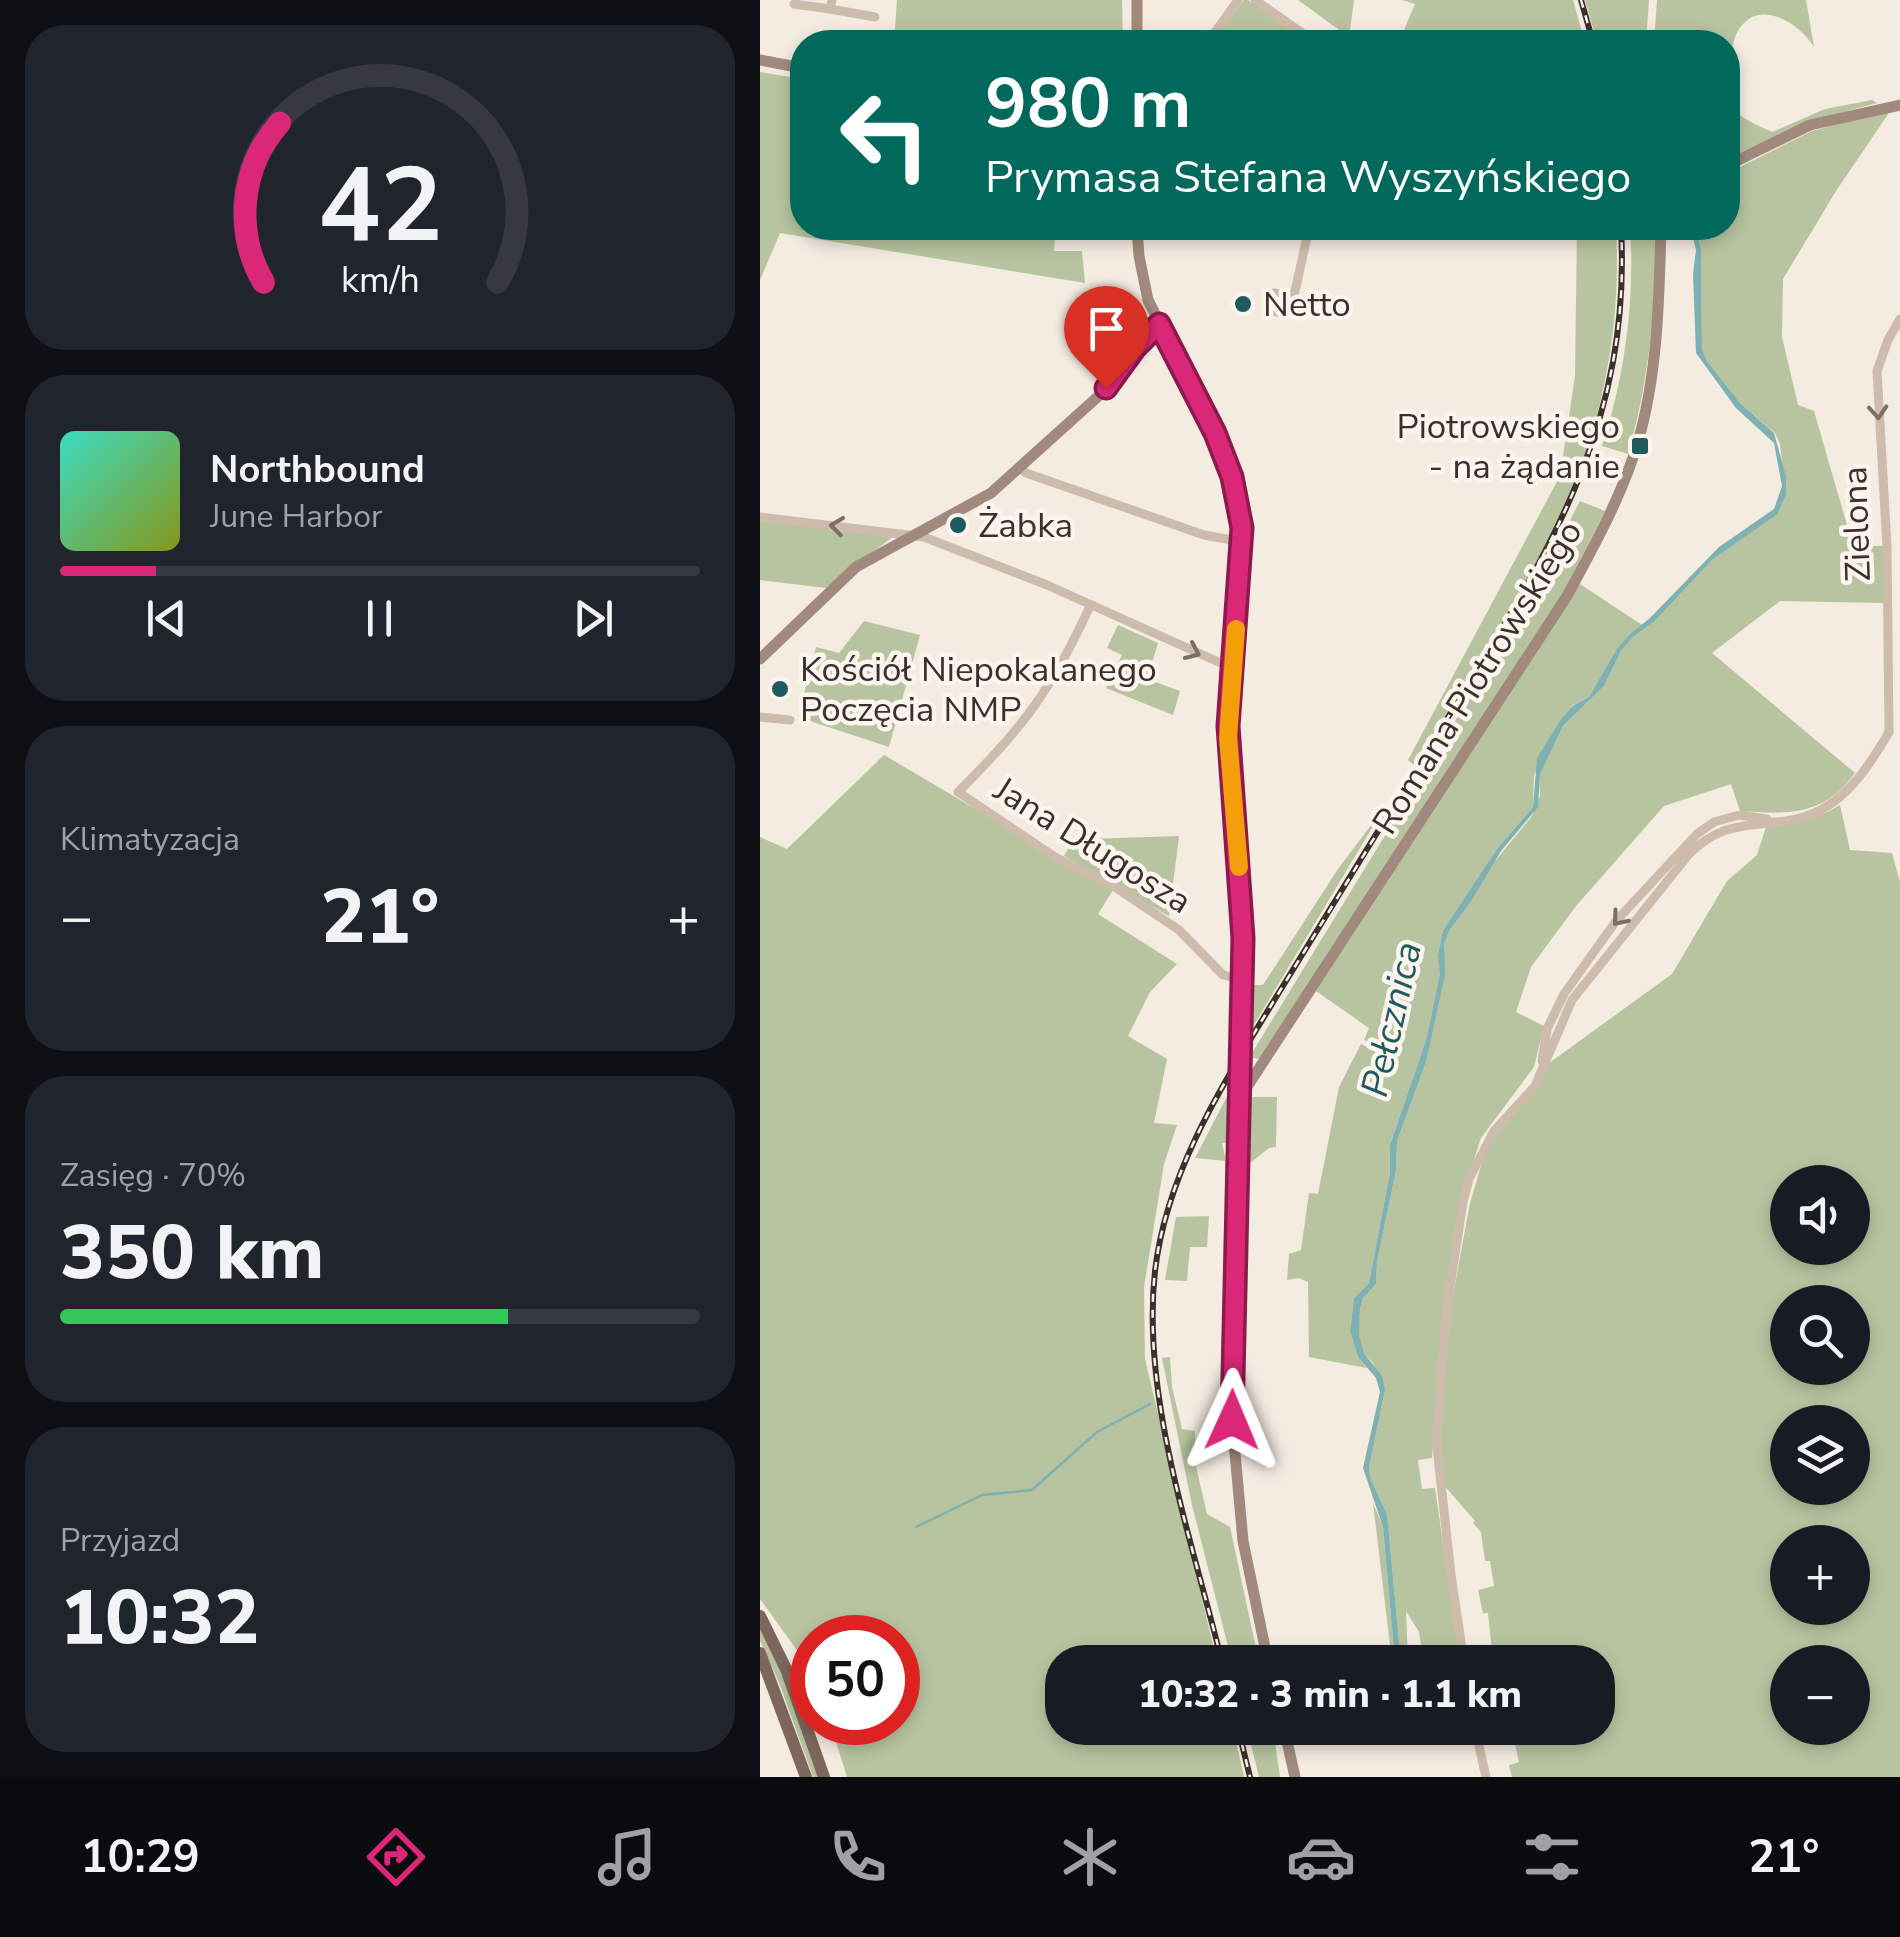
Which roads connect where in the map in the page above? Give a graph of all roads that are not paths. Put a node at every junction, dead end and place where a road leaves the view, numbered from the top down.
1 (1141, 0) edge
2 (1238, 0) edge
3 (1255, 0) edge
4 (794, 4) dead end
5 (831, 5) edge
6 (875, 17) dead end
7 (1138, 30) edge
8 (1217, 30) edge
9 (1296, 30) edge
10 (760, 60) edge
11 (790, 66) edge
12 (1900, 105) edge
13 (1740, 160) edge
14 (1139, 240) edge
15 (1306, 240) edge
16 (1660, 240) edge
17 (1294, 296) dead end
18 (1900, 319) edge
19 (1159, 324) junction
20 (1020, 467) junction
21 (760, 517) edge
22 (914, 535) junction
23 (1243, 542) junction
24 (1090, 606) junction
25 (760, 659) edge
26 (1232, 668) junction
27 (760, 718) edge
28 (790, 720) dead end
29 (1894, 732) edge
30 (1243, 980) junction
31 (1264, 1064) junction
32 (1241, 1074) junction
33 (1241, 1096) junction
34 (760, 1616) edge
35 (1265, 1645) edge
36 (1462, 1645) edge
37 (760, 1653) edge
38 (1288, 1745) edge
39 (1479, 1745) edge
40 (806, 1777) edge
41 (824, 1777) edge
42 (1295, 1777) edge
43 (1486, 1777) edge

1 - 7 street
2 - 8 street
3 - 9 street
4 - 5 street
5 - 6 street
10 - 11 street
12 - 13 street
14 - 19 street
15 - 17 street
16 - 31 street, Romana Piotrowskiego
18 -> 29 street, Zielona
19 - 20 street
19 - 23 street
20 - 22 street
20 - 23 street
22 -> 21 street
22 - 24 street
22 - 25 street
23 - 26 street
24 -> 26 street
24 - 30 street, Jana Długosza
26 - 30 street
27 - 28 street
29 - 36 street
30 - 32 street
31 - 32 street
31 - 33 street, Romana Piotrowskiego
32 - 33 street
33 - 35 street
34 - 41 main road
37 - 40 main road
38 - 42 street
39 - 43 street

